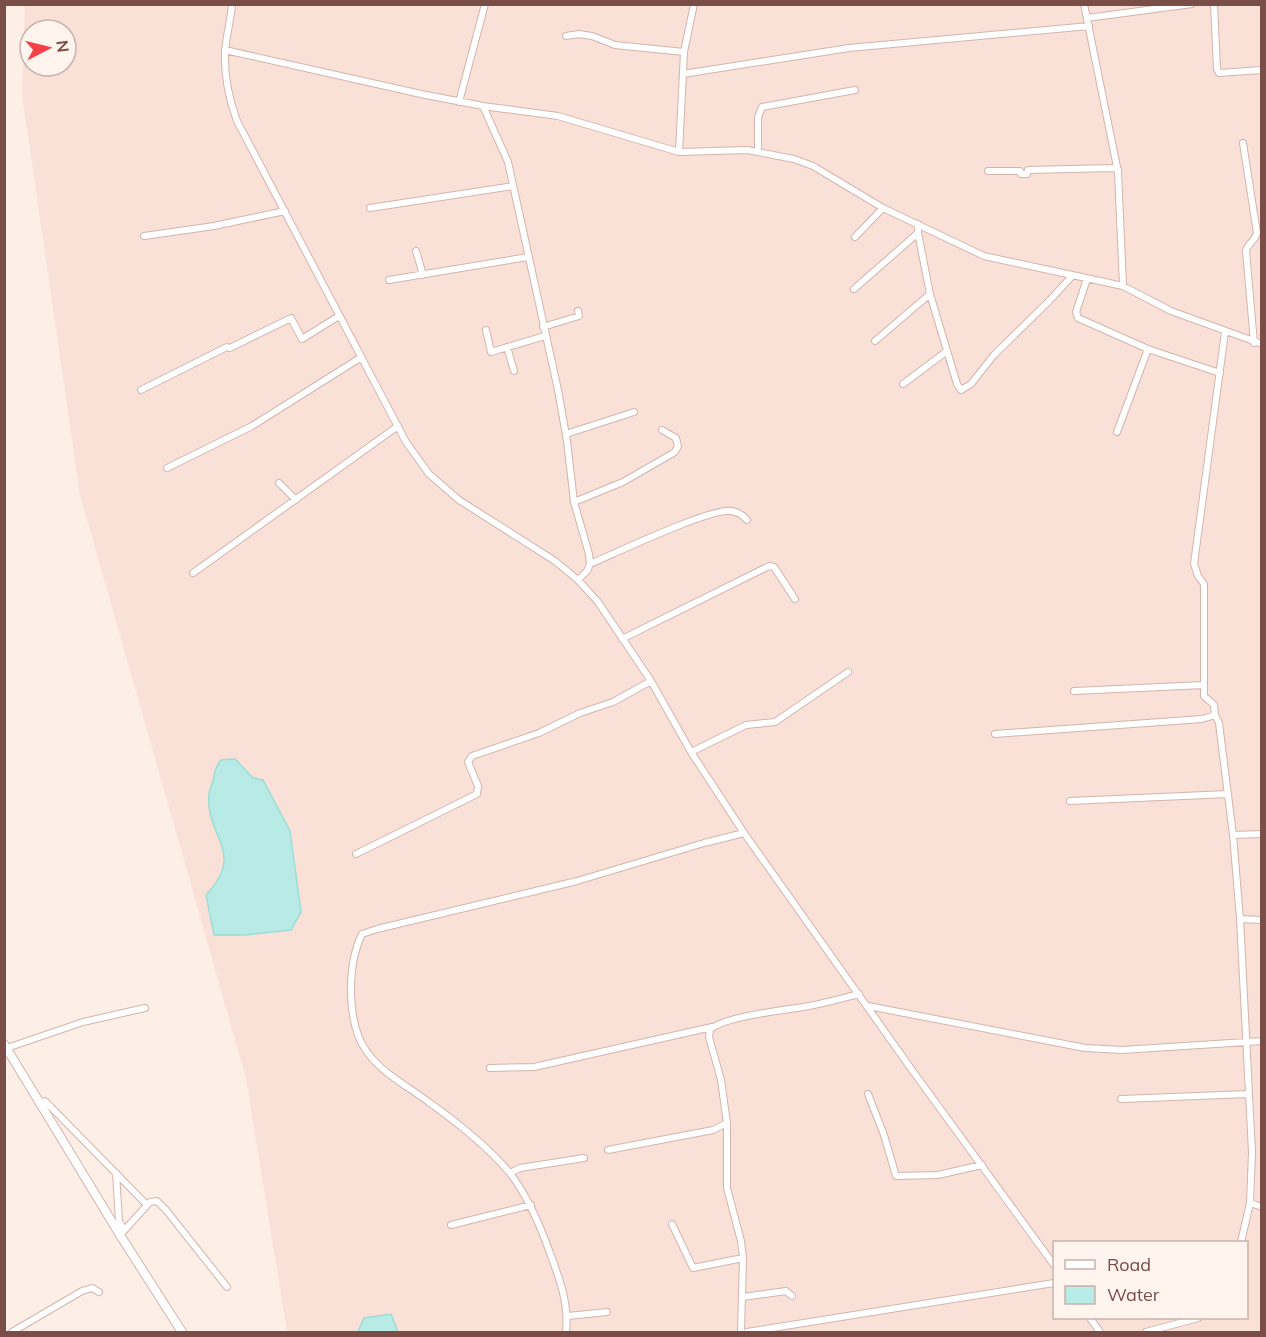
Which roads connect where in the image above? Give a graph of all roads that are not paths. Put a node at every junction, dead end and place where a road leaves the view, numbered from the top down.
1 (232, 4) edge
2 (485, 4) edge
3 (694, 4) edge
4 (1084, 4) edge
5 (1192, 4) edge
6 (1214, 4) edge
7 (1087, 18) junction
8 (1089, 26) junction
9 (566, 36) dead end
10 (225, 50) junction
11 (684, 52) junction
12 (1262, 70) edge
13 (683, 74) junction
14 (855, 90) dead end
15 (459, 102) junction
16 (483, 106) junction
17 (1243, 143) dead end
18 (758, 151) junction
19 (679, 152) junction
20 (1118, 170) junction
21 (988, 171) dead end
22 (513, 186) junction
23 (370, 208) dead end
24 (883, 208) junction
25 (285, 211) junction
26 (918, 224) junction
27 (918, 233) junction
28 (144, 236) dead end
29 (855, 237) dead end
30 (416, 251) dead end
31 (528, 257) junction
32 (423, 275) junction
33 (1072, 276) junction
34 (1087, 279) junction
35 (388, 280) dead end
36 (1123, 285) junction
37 (854, 289) dead end
38 (930, 294) junction
39 (578, 311) dead end
40 (339, 316) junction
41 (543, 327) junction
42 (486, 330) dead end
43 (1225, 332) junction
44 (545, 336) junction
45 (874, 341) dead end
46 (1254, 343) junction
47 (1262, 344) edge
48 (507, 347) junction
49 (1148, 349) junction
50 (947, 351) junction
51 (360, 358) junction
52 (514, 371) dead end
53 (1220, 373) junction
54 (903, 384) dead end
55 (141, 390) dead end
56 (634, 412) dead end
57 (398, 426) junction
58 (662, 430) dead end
59 (1117, 432) dead end
60 (566, 434) junction
61 (167, 468) dead end
62 (279, 483) dead end
63 (296, 500) junction
64 (574, 502) junction
65 (747, 520) dead end
66 (590, 564) junction
67 (193, 573) dead end
68 (578, 580) junction
69 (795, 599) dead end
70 (622, 639) junction
71 (848, 672) dead end
72 (651, 681) junction
73 (1203, 684) junction
74 (1074, 691) dead end
75 (1215, 715) junction
76 (995, 734) dead end
77 (691, 752) junction
78 (1228, 794) junction
79 (1070, 801) dead end
80 (744, 833) junction
81 (1262, 834) edge
82 (1233, 835) junction
83 (356, 854) dead end
84 (1240, 919) junction
85 (1262, 920) edge
86 (859, 994) junction
87 (867, 1006) junction
88 (145, 1008) dead end
89 (712, 1027) junction
90 (1245, 1041) junction
91 (1262, 1041) edge
92 (6, 1046) edge
93 (490, 1068) dead end
94 (868, 1094) dead end
95 (1248, 1094) junction
96 (1121, 1099) dead end
97 (39, 1104) junction
98 (727, 1123) junction
99 (608, 1150) dead end
100 (1252, 1152) junction
101 (1262, 1152) edge
102 (584, 1158) dead end
103 (982, 1165) junction
104 (116, 1173) junction
105 (510, 1173) junction
106 (1250, 1203) junction
107 (147, 1205) junction
108 (531, 1205) junction
109 (1262, 1207) edge
110 (672, 1224) dead end
111 (451, 1225) dead end
112 (122, 1232) junction
113 (1241, 1241) edge
114 (743, 1258) junction
115 (1053, 1264) edge
116 (1053, 1284) edge
117 (227, 1287) dead end
118 (99, 1292) dead end
119 (792, 1296) dead end
120 (743, 1297) junction
121 (607, 1312) dead end
122 (568, 1316) junction
123 (1091, 1319) edge
124 (1191, 1319) edge
125 (12, 1332) edge
126 (182, 1332) edge
127 (566, 1332) edge
128 (741, 1332) edge
129 (747, 1332) edge
130 (1100, 1332) edge
131 (1146, 1332) edge

1 - 10 street
2 - 15 street
3 - 11 street
4 - 7 street
5 - 7 street
6 - 12 street
7 - 8 street
8 - 13 street
8 - 20 street
9 - 11 street
10 - 15 street
10 - 25 street
11 - 13 street
13 - 19 street
14 - 18 street
15 - 16 street
16 - 19 street
16 - 22 street
17 - 46 street
18 - 19 street
18 - 24 street
20 - 21 street
20 - 36 street
22 - 23 street
22 - 31 street
24 - 26 street
24 - 29 street
25 - 28 street
25 - 40 street
26 - 27 street
26 - 33 street
27 - 37 street
27 - 38 street
30 - 32 street
31 - 32 street
31 - 41 street
32 - 35 street
33 - 34 street
33 - 50 street
34 - 36 street
34 - 49 street
36 - 43 street
38 - 45 street
38 - 50 street
39 - 41 street
40 - 51 street
40 - 55 street
41 - 44 street
42 - 48 street
43 - 46 street
43 - 53 street
44 - 48 street
44 - 60 street
46 - 47 street
48 - 52 street
49 - 53 street
49 - 59 street
50 - 54 street
51 - 57 street
51 - 61 street
53 - 73 street
56 - 60 street
57 - 63 street
57 - 68 street
58 - 64 street
60 - 64 street
62 - 63 street
63 - 67 street
64 - 66 street
65 - 66 street
66 - 68 street
68 - 70 street
69 - 70 street
70 - 72 street
71 - 77 street
72 - 77 street
72 - 83 street
73 - 74 street
73 - 75 street
75 - 76 street
75 - 78 street
77 - 80 street
78 - 79 street
78 - 82 street
80 - 86 street
80 - 105 street
81 - 82 street
82 - 84 street
84 - 85 street
84 - 90 street
86 - 87 street
86 - 89 street
87 - 90 street
87 - 103 street
88 - 92 street
89 - 93 street
89 - 98 street
90 - 91 street
90 - 95 street
92 - 97 street
94 - 103 street
95 - 96 street
95 - 100 street
97 - 104 street
97 - 112 street
98 - 99 street
98 - 114 street
100 - 101 street
100 - 106 street
102 - 105 street
103 - 115 street
104 - 107 street
104 - 112 street
105 - 108 street
106 - 109 street
106 - 113 street
107 - 112 street
107 - 117 street
108 - 111 street
108 - 122 street
110 - 114 street
112 - 126 street
114 - 120 street
116 - 129 street
118 - 125 street
119 - 120 street
120 - 128 street
121 - 122 street
122 - 127 street
123 - 130 street
124 - 131 street

